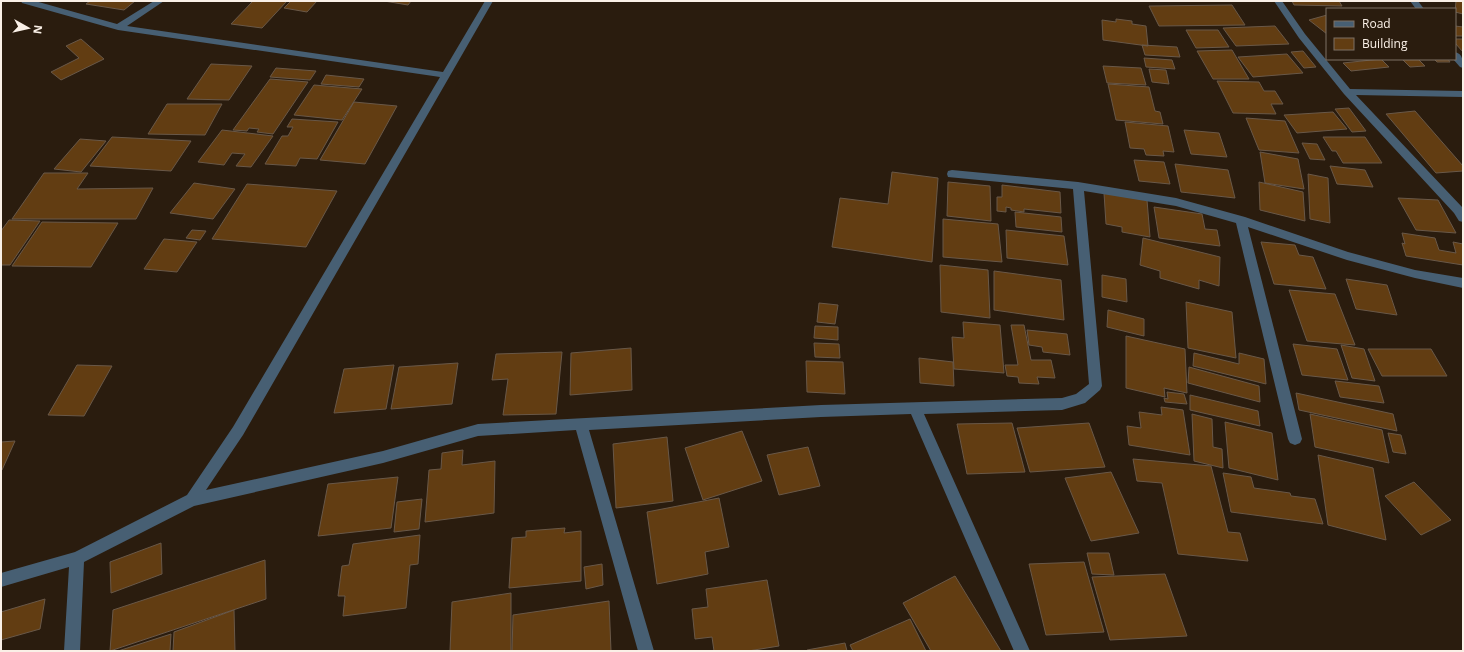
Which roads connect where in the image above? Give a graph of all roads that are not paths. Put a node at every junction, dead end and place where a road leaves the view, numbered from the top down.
1 (25, 1) edge
2 (160, 1) edge
3 (488, 1) edge
4 (1278, 1) edge
5 (118, 28) junction
6 (1456, 56) edge
7 (1463, 65) edge
8 (444, 75) junction
9 (1347, 92) junction
10 (1463, 94) edge
11 (952, 174) dead end
12 (1078, 186) junction
13 (1463, 218) edge
14 (1241, 220) junction
15 (1463, 282) edge
16 (915, 408) junction
17 (581, 424) junction
18 (1295, 439) dead end
19 (192, 500) junction
20 (77, 558) junction
21 (1, 580) edge
22 (72, 651) edge
23 (646, 651) edge
24 (1022, 651) edge

1 - 5 street
2 - 5 street
3 - 8 street
4 - 9 street
5 - 8 street
6 - 7 street
8 - 19 street
9 - 10 street
9 - 13 street
11 - 12 street
12 - 14 street
12 - 16 street
14 - 15 street
14 - 18 street
16 - 17 street
16 - 24 street
17 - 19 street
17 - 23 street
19 - 20 street
20 - 21 street
20 - 22 street

